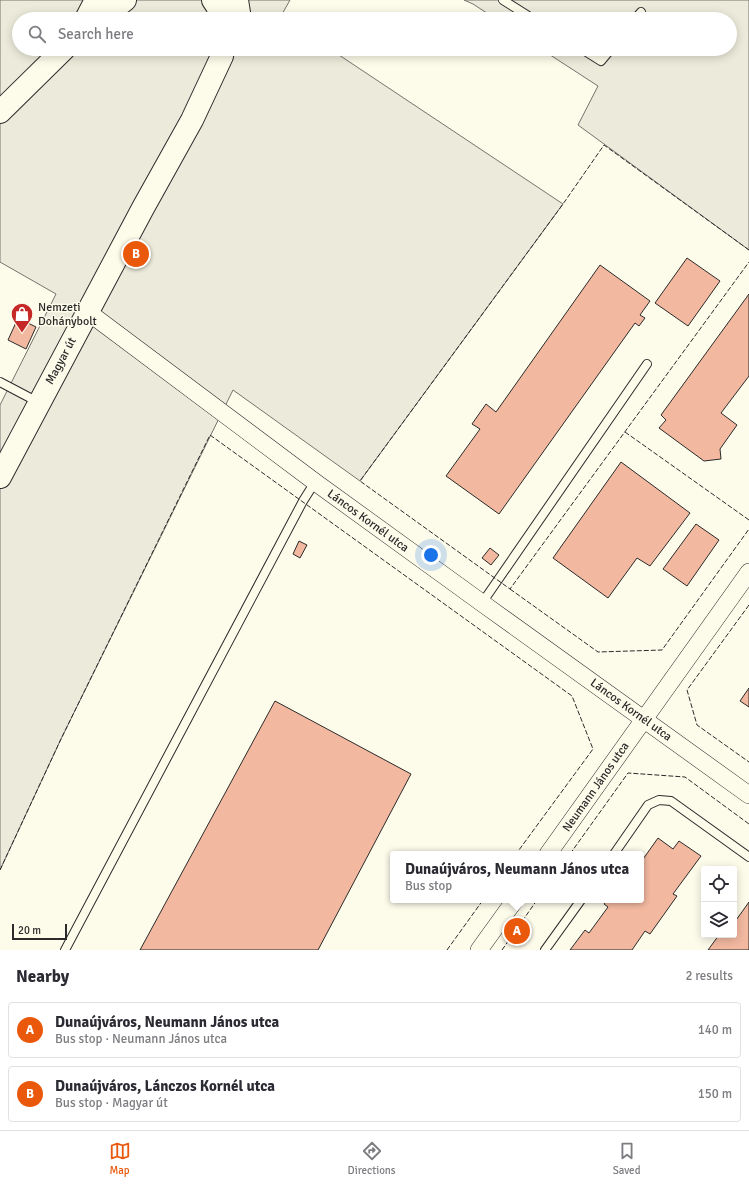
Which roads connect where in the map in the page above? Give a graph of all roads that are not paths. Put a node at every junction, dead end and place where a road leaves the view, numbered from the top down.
1 (96, 0) edge
2 (125, 0) edge
3 (212, 0) edge
4 (237, 0) edge
5 (503, 0) edge
6 (90, 12) edge
7 (109, 12) edge
8 (219, 12) edge
9 (239, 12) edge
10 (522, 12) edge
11 (57, 56) edge
12 (222, 56) edge
13 (236, 56) edge
14 (594, 56) edge
15 (606, 56) edge
16 (0, 112) edge
17 (192, 120) junction
18 (88, 312) junction
19 (647, 364) dead end
20 (0, 382) edge
21 (39, 402) junction
22 (0, 477) edge
23 (315, 482) junction
24 (749, 572) edge
25 (482, 603) junction
26 (644, 720) junction
27 (749, 795) edge
28 (550, 851) edge
29 (616, 851) edge
30 (749, 856) edge
31 (513, 903) edge
32 (579, 903) edge
33 (65, 950) edge
34 (479, 950) edge
35 (545, 950) edge

1 - 6 street
2 - 7 street
3 - 8 street
4 - 9 street
5 - 10 lane
11 - 16 street
12 - 17 street, Magyar út
13 - 17 street, Magyar út
14 - 15 lane
17 - 18 street, Magyar út
18 - 21 street, Magyar út
18 - 23 street, Láncos Kornél utca
19 - 25 lane
20 - 21 lane
21 - 22 street, Magyar út
23 - 25 street, Láncos Kornél utca
23 - 33 lane
24 - 26 street, Neumann János utca
25 - 26 street, Láncos Kornél utca
26 - 27 street, Láncos Kornél utca
26 - 28 street, Neumann János utca
29 - 30 lane
31 - 34 street
32 - 35 lane

